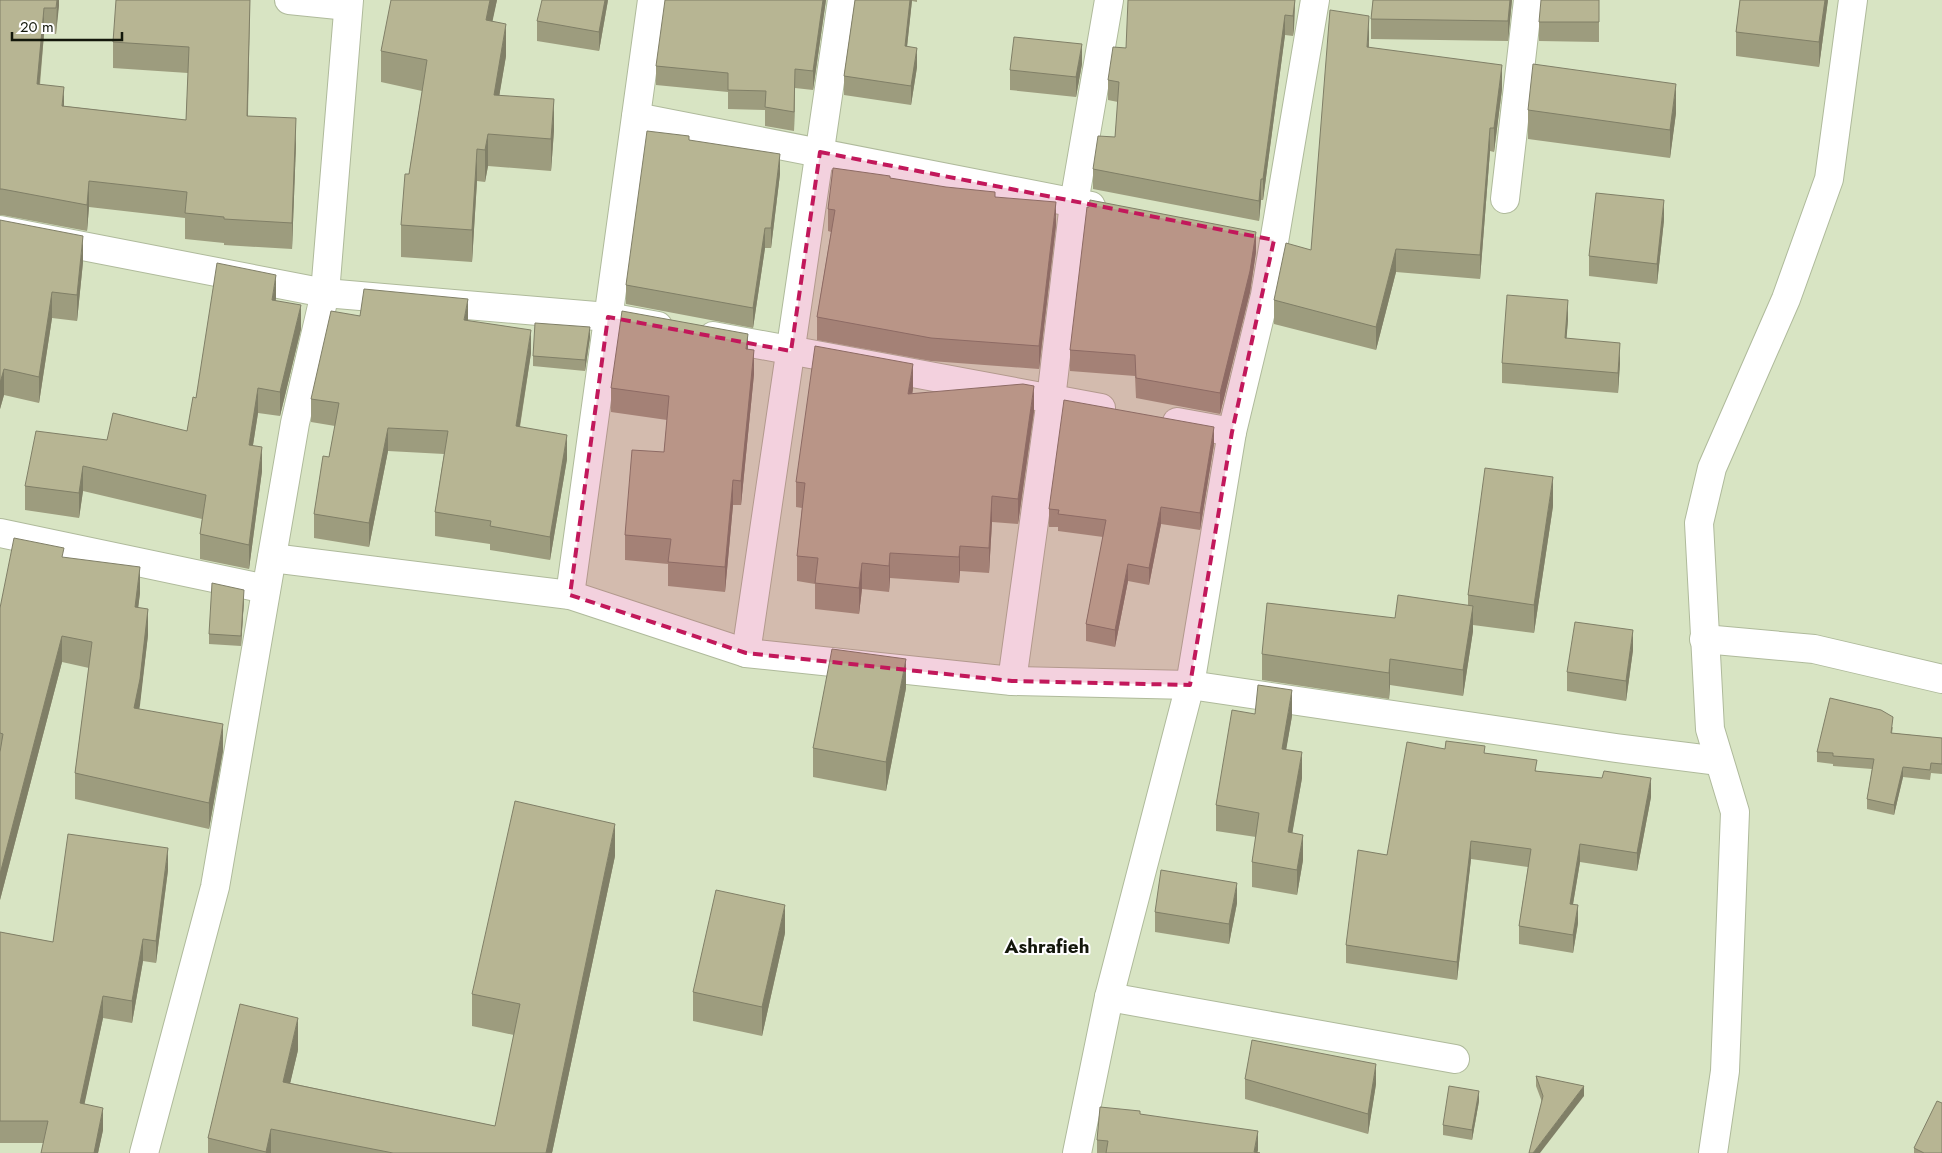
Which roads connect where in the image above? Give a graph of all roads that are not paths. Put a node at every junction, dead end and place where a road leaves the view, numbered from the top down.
1 (288, 0) edge
2 (652, 0) edge
3 (842, 0) edge
4 (1109, 0) edge
5 (1315, 0) edge
6 (1528, 0) edge
7 (1853, 0) edge
8 (349, 3) edge
9 (636, 117) junction
10 (820, 152) junction
11 (1505, 199) dead end
12 (1074, 203) junction
13 (1112, 210) edge
14 (0, 230) edge
15 (1246, 234) edge
16 (1274, 240) junction
17 (325, 293) junction
18 (608, 317) junction
19 (792, 351) junction
20 (1051, 399) junction
21 (1127, 413) edge
22 (1156, 418) edge
23 (1232, 432) junction
24 (0, 533) edge
25 (272, 558) junction
26 (266, 589) junction
27 (570, 595) junction
28 (1704, 638) junction
29 (746, 653) junction
30 (1942, 679) edge
31 (1012, 681) junction
32 (1190, 685) junction
33 (1719, 761) junction
34 (1109, 997) junction
35 (1455, 1059) dead end
36 (144, 1153) edge
37 (1078, 1153) edge
38 (1713, 1153) edge

1 - 8 street
2 - 9 street
3 - 10 street
4 - 12 street
5 - 16 street
6 - 11 street
7 - 28 street
8 - 17 street
9 - 10 street
9 - 18 street
10 - 12 street
10 - 19 street
12 - 13 street
12 - 20 street
14 - 17 street
15 - 16 street
16 - 23 street
17 - 18 street
17 - 25 street
18 - 19 street
18 - 27 street
19 - 20 street
19 - 29 street
20 - 21 street
20 - 31 street
22 - 23 street
23 - 32 street
24 - 26 street
25 - 26 street
25 - 27 street
26 - 36 street
27 - 29 street
28 - 30 street
28 - 33 street
29 - 31 street
31 - 32 street
32 - 33 street
32 - 34 street
33 - 38 street
34 - 35 street
34 - 37 street

